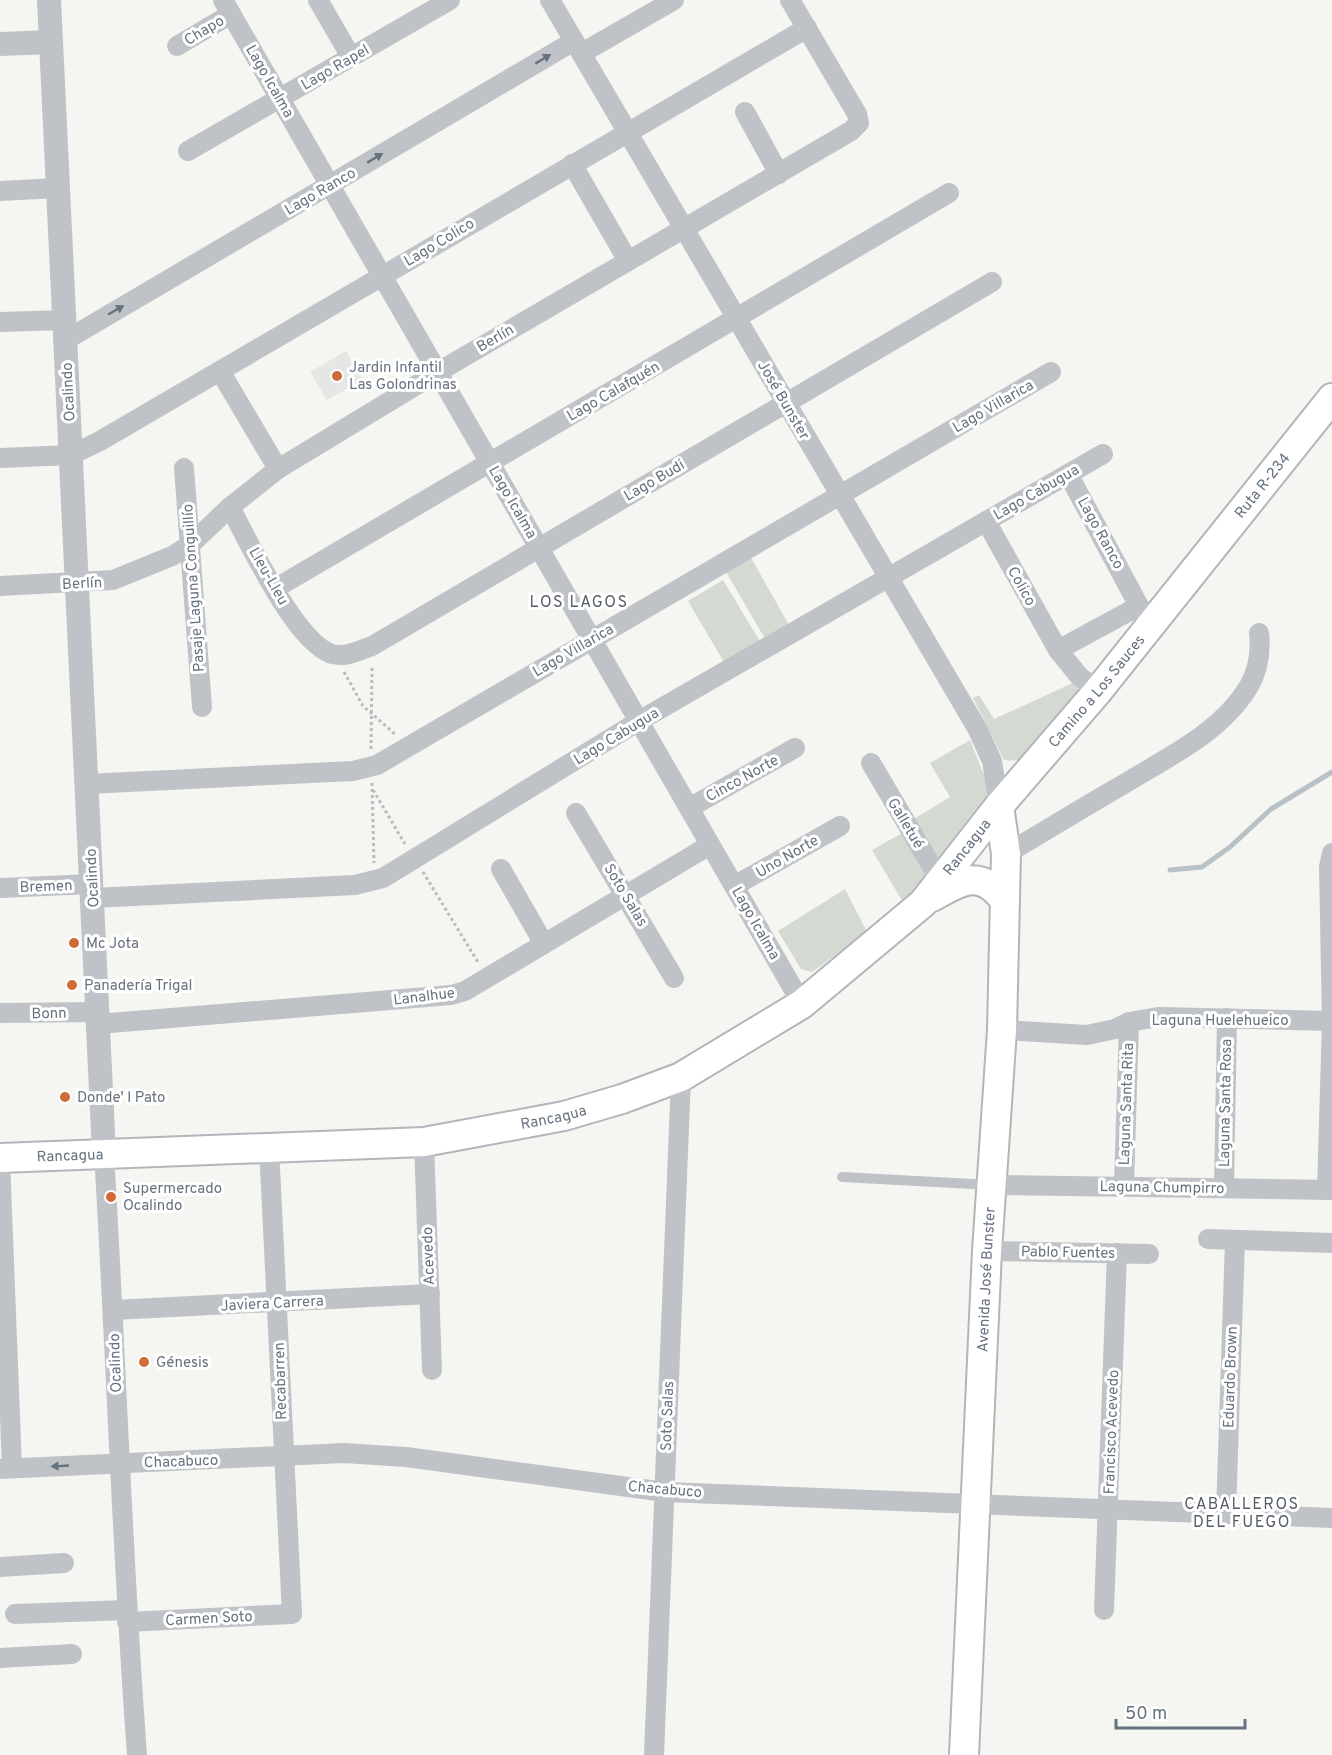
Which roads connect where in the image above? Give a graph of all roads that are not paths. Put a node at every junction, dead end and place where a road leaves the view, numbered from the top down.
1 (49, 0) edge
2 (318, 0) edge
3 (450, 0) edge
4 (550, 0) edge
5 (674, 0) edge
6 (790, 0) edge
7 (227, 7) edge
8 (807, 28) junction
9 (51, 42) junction
10 (0, 44) edge
11 (177, 46) dead end
12 (578, 47) junction
13 (351, 57) junction
14 (280, 99) junction
15 (745, 112) dead end
16 (628, 133) junction
17 (188, 152) dead end
18 (572, 164) junction
19 (779, 174) junction
20 (330, 185) junction
21 (58, 188) junction
22 (0, 191) edge
23 (949, 193) dead end
24 (684, 228) junction
25 (628, 261) junction
26 (382, 276) junction
27 (992, 282) dead end
28 (736, 318) junction
29 (0, 322) edge
30 (65, 330) junction
31 (220, 371) junction
32 (438, 372) junction
33 (1051, 372) dead end
34 (1332, 398) edge
35 (786, 403) junction
36 (1103, 454) dead end
37 (71, 455) junction
38 (0, 458) edge
39 (490, 463) junction
40 (184, 468) dead end
41 (278, 469) junction
42 (1068, 474) junction
43 (840, 496) junction
44 (230, 507) junction
45 (986, 521) junction
46 (190, 545) junction
47 (539, 548) junction
48 (1191, 574) joint
49 (888, 578) junction
50 (78, 583) junction
51 (0, 586) edge
52 (276, 588) junction
53 (1141, 607) junction
54 (1259, 633) dead end
55 (592, 639) junction
56 (1058, 650) junction
57 (334, 655) joint
58 (1098, 691) junction
59 (202, 707) dead end
60 (639, 721) junction
61 (795, 748) dead end
62 (871, 764) dead end
63 (87, 784) junction
64 (999, 806) junction
65 (689, 808) junction
66 (576, 813) dead end
67 (840, 826) dead end
68 (710, 844) junction
69 (1332, 853) edge
70 (1006, 854) junction
71 (501, 870) dead end
72 (734, 886) junction
73 (0, 888) edge
74 (93, 891) junction
75 (932, 892) junction
76 (626, 895) junction
77 (1005, 901) junction
78 (544, 944) junction
79 (674, 978) dead end
80 (802, 1004) junction
81 (0, 1014) edge
82 (98, 1018) junction
83 (1227, 1018) junction
84 (1332, 1021) edge
85 (1129, 1022) junction
86 (1002, 1030) junction
87 (681, 1077) junction
88 (424, 1142) junction
89 (269, 1147) junction
90 (104, 1153) junction
91 (0, 1159) edge
92 (842, 1177) dead end
93 (993, 1185) junction
94 (1124, 1185) junction
95 (1224, 1188) junction
96 (1330, 1190) edge
97 (1208, 1239) dead end
98 (1235, 1240) junction
99 (1332, 1243) edge
100 (987, 1251) junction
101 (1117, 1253) junction
102 (1149, 1254) dead end
103 (430, 1294) junction
104 (276, 1303) junction
105 (113, 1310) junction
106 (432, 1370) dead end
107 (283, 1457) junction
108 (118, 1463) junction
109 (6, 1468) edge
110 (664, 1492) junction
111 (975, 1503) junction
112 (1108, 1509) junction
113 (1226, 1513) junction
114 (1332, 1518) edge
115 (64, 1563) dead end
116 (0, 1567) edge
117 (1104, 1610) dead end
118 (15, 1614) dead end
119 (292, 1614) joint
120 (127, 1616) junction
121 (72, 1654) dead end
122 (0, 1658) edge
123 (137, 1755) edge
124 (654, 1755) edge
125 (964, 1755) edge

1 - 9 street, Ocalindo
2 - 13 street
3 - 13 street, Lago Rapel
4 - 12 street, José Bunster
5 - 12 street, Lago Ranco
6 - 8 street
7 - 11 street, Chapo
7 - 14 street, Lago Icalma
8 - 16 street, Lago Colico
8 - 19 street, Berlín
9 - 10 street
9 - 21 street, Ocalindo
12 - 16 street, José Bunster
20 -> 12 street, Lago Ranco
13 - 14 street, Lago Rapel
14 - 17 street, Lago Rapel
14 - 20 street, Lago Icalma
15 - 19 street
16 - 18 street, Lago Colico
16 - 24 street, José Bunster
18 - 25 street
18 - 26 street, Lago Colico
19 - 24 street, Berlín
20 - 26 street, Lago Icalma
30 -> 20 street, Lago Ranco
21 - 22 street
21 - 30 street, Ocalindo
23 - 28 street, Lago Calafquén
24 - 25 street, Berlín
24 - 28 street, José Bunster
25 - 32 street, Berlín
26 - 31 street, Lago Colico
26 - 32 street, Lago Icalma
27 - 35 street, Lago Budi
28 - 35 street, José Bunster
28 - 39 street, Lago Calafquén
29 - 30 street
30 - 37 street, Ocalindo
31 - 37 street, Lago Colico
31 - 41 street
32 - 39 street, Lago Icalma
32 - 41 street, Berlín
33 - 43 street, Lago Villarica
34 - 48 main road, Ruta R-234
35 - 43 street, José Bunster
35 - 47 street, Lago Budi
36 - 42 street, Lago Cabugua
37 - 38 street
37 - 50 street, Ocalindo
39 - 47 street, Lago Icalma
39 - 52 street, Lago Calafquén
40 - 46 street, Pasaje Laguna Conguillío
41 - 44 street, Berlín
42 - 45 street, Lago Cabugua
42 - 53 street, Lago Ranco
43 - 49 street, José Bunster
43 - 55 street, Lago Villarica
44 - 46 street, Berlín
44 - 52 street, Lleu-Lleu
45 - 49 street, Lago Cabugua
45 - 56 street, Colico
46 - 50 street, Berlín
46 - 59 street, Pasaje Laguna Conguillío
47 - 55 street, Lago Icalma
47 - 57 street, Lago Budi
48 - 53 main road, Camino a Los Sauces
49 - 60 street, Lago Cabugua
49 - 64 street, José Bunster
50 - 51 street, Berlín
50 - 63 street, Ocalindo
52 - 57 street, Lleu-Lleu
53 - 56 street
53 - 58 main road, Camino a Los Sauces
54 - 70 street
55 - 60 street, Lago Icalma
55 - 63 street, Lago Villarica
56 - 58 street, Colico
58 - 64 main road, Camino a Los Sauces
60 - 65 street, Lago Icalma
60 - 74 street, Lago Cabugua
61 - 65 street, Cinco Norte
62 - 75 street, Galletué
63 - 74 street, Ocalindo
64 - 70 main road, Avenida José Bunster
64 - 75 main road, Rancagua
65 - 68 street, Lago Icalma
66 - 76 street, Soto Salas
67 - 72 street, Uno Norte
68 - 72 street, Lago Icalma
68 - 76 street, Lanalhue
69 - 84 street
70 - 77 main road, Avenida José Bunster
71 - 78 street
72 - 80 street, Lago Icalma
73 - 74 street, Bremen
74 - 82 street, Ocalindo
75 - 77 main road
75 - 80 main road, Rancagua
76 - 78 street, Lanalhue
76 - 79 street, Soto Salas
77 - 86 main road, Avenida José Bunster
78 - 82 street, Lanalhue
80 - 87 main road, Rancagua
81 - 82 street, Bonn
82 - 90 street, Ocalindo
83 - 84 street, Laguna Huelehueico
83 - 85 street, Laguna Huelehueico
83 - 95 street, Laguna Santa Rosa
84 - 96 street
85 - 86 street, Laguna Huelehueico
85 - 94 street, Laguna Santa Rita
86 - 93 main road, Avenida José Bunster
87 - 88 main road, Rancagua
87 - 110 street, Soto Salas
88 - 89 main road, Rancagua
88 - 103 street, Acevedo
89 - 90 main road, Rancagua
89 - 104 street, Recabarren
90 - 91 main road, Rancagua
90 - 105 street, Ocalindo
91 - 109 street
92 - 93 lane
93 - 94 street, Laguna Chumpirro
93 - 100 main road, Avenida José Bunster
94 - 95 street, Laguna Chumpirro
95 - 96 street, Laguna Chumpirro
97 - 98 street
98 - 99 street
98 - 113 street, Eduardo Brown
100 - 101 street, Pablo Fuentes
100 - 111 main road, Avenida José Bunster
101 - 102 street, Pablo Fuentes
101 - 112 street, Francisco Acevedo
103 - 104 street, Javiera Carrera
103 - 106 street, Acevedo
104 - 105 street, Javiera Carrera
104 - 107 street, Recabarren
105 - 108 street, Ocalindo
107 - 108 street, Chacabuco
107 - 110 street, Chacabuco
107 - 119 street, Recabarren
108 -> 109 street, Chacabuco
108 - 120 street, Ocalindo
110 - 111 street, Chacabuco
110 - 124 street, Soto Salas
111 - 112 street, Chacabuco
111 - 125 main road, Avenida José Bunster
112 - 113 street, Chacabuco
112 - 117 street, Francisco Acevedo
113 - 114 street, Chacabuco
115 - 116 street
118 - 120 street, Carmen Soto
119 - 120 street, Carmen Soto
120 - 123 street, Ocalindo
121 - 122 street

